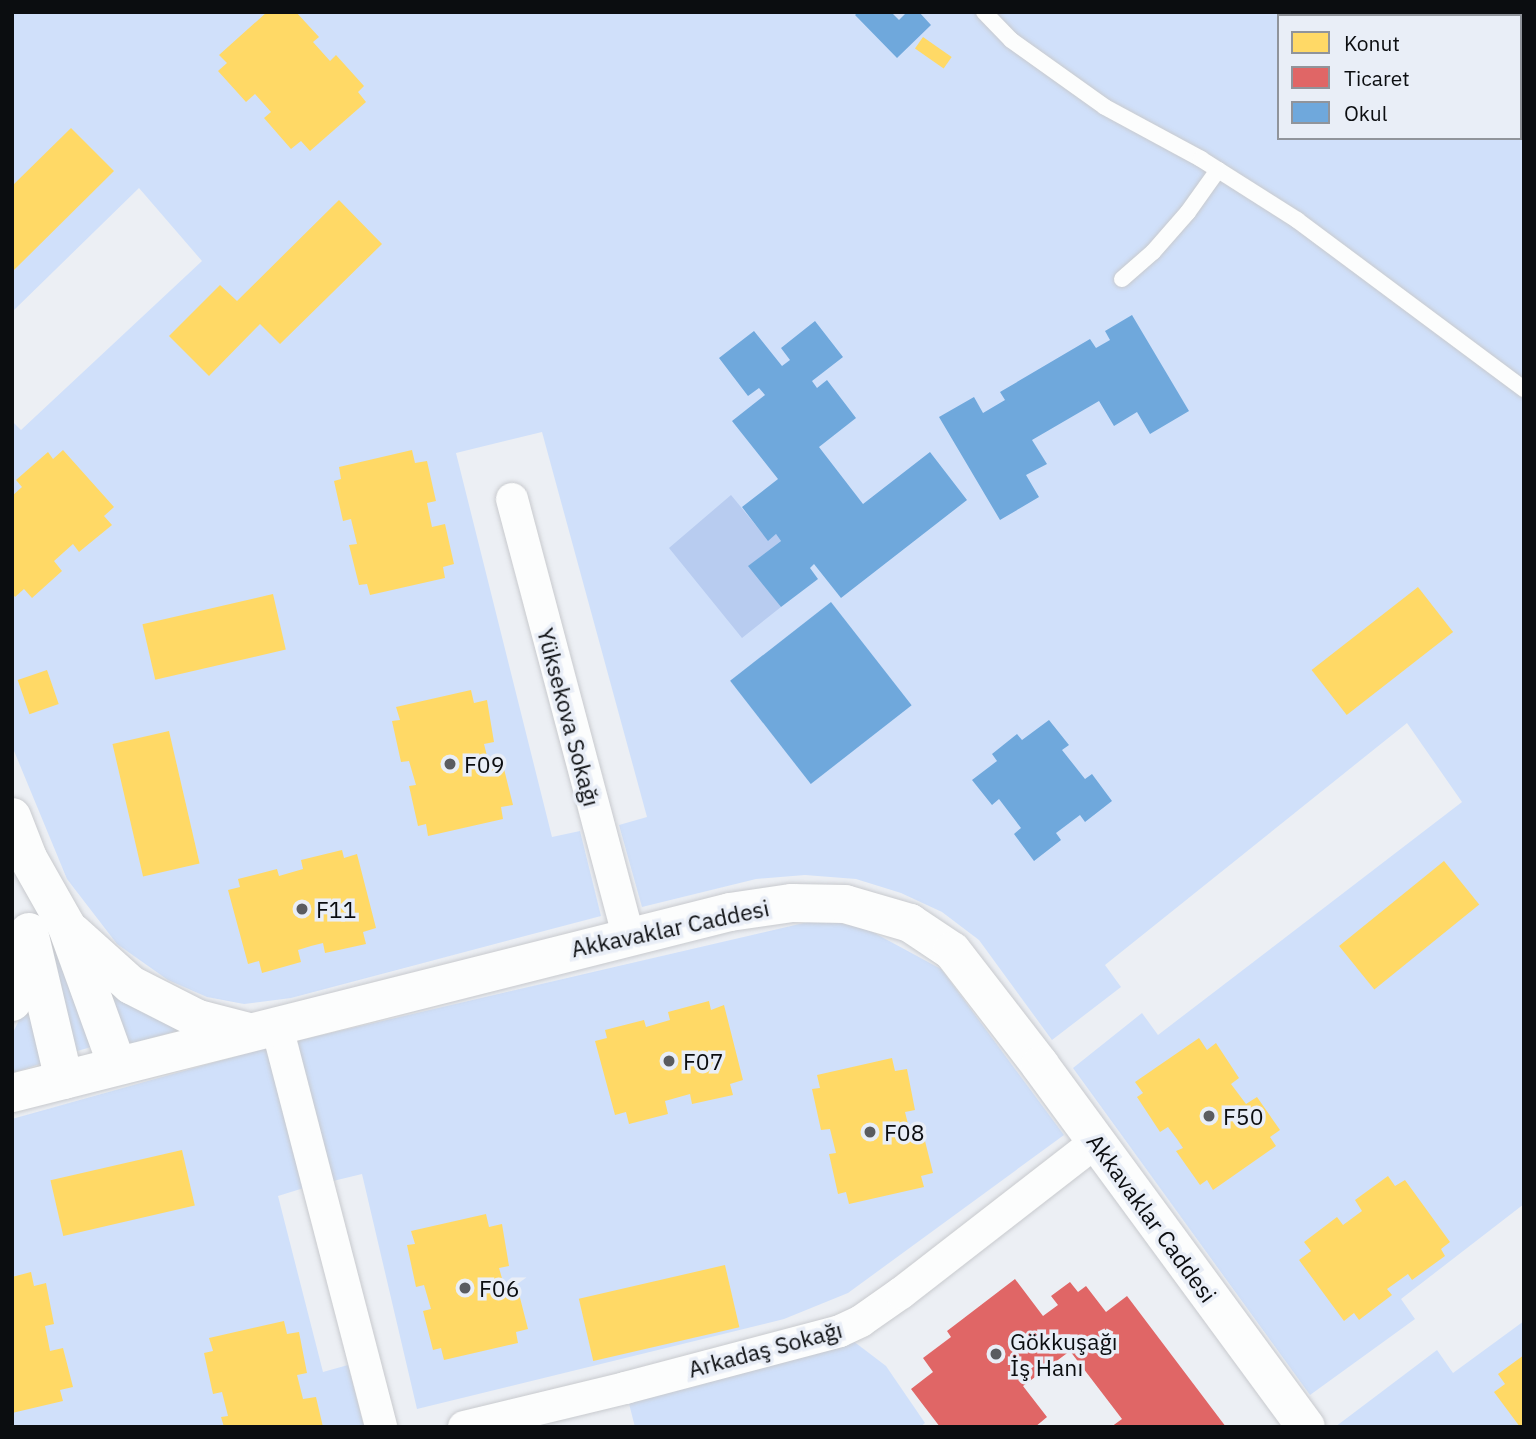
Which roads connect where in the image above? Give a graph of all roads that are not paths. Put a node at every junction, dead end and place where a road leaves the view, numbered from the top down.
1 (984, 12) edge
2 (1218, 170) junction
3 (1122, 279) dead end
4 (1524, 389) edge
5 (512, 499) dead end
6 (12, 817) edge
7 (29, 858) junction
8 (67, 927) junction
9 (29, 932) junction
10 (628, 936) junction
11 (12, 1002) edge
12 (262, 1030) junction
13 (117, 1065) junction
14 (64, 1080) junction
15 (12, 1093) edge
16 (1096, 1142) junction
17 (381, 1427) edge
18 (464, 1427) edge
19 (1306, 1427) edge

1 - 2 lane
2 - 3 lane
2 - 4 lane
5 - 10 street, Yüksekova Sokağı
6 - 7 main road
7 - 8 main road
7 - 9 main road
8 - 12 main road
8 - 13 main road
9 - 11 main road
9 - 14 main road
10 - 12 main road, Akkavaklar Caddesi
10 - 16 main road, Akkavaklar Caddesi
12 - 13 main road, Akkavaklar Caddesi
12 - 17 street
13 - 14 main road, Akkavaklar Caddesi
14 - 15 main road, Akkavaklar Caddesi
16 - 18 street, Arkadaş Sokağı
16 - 19 main road, Akkavaklar Caddesi

